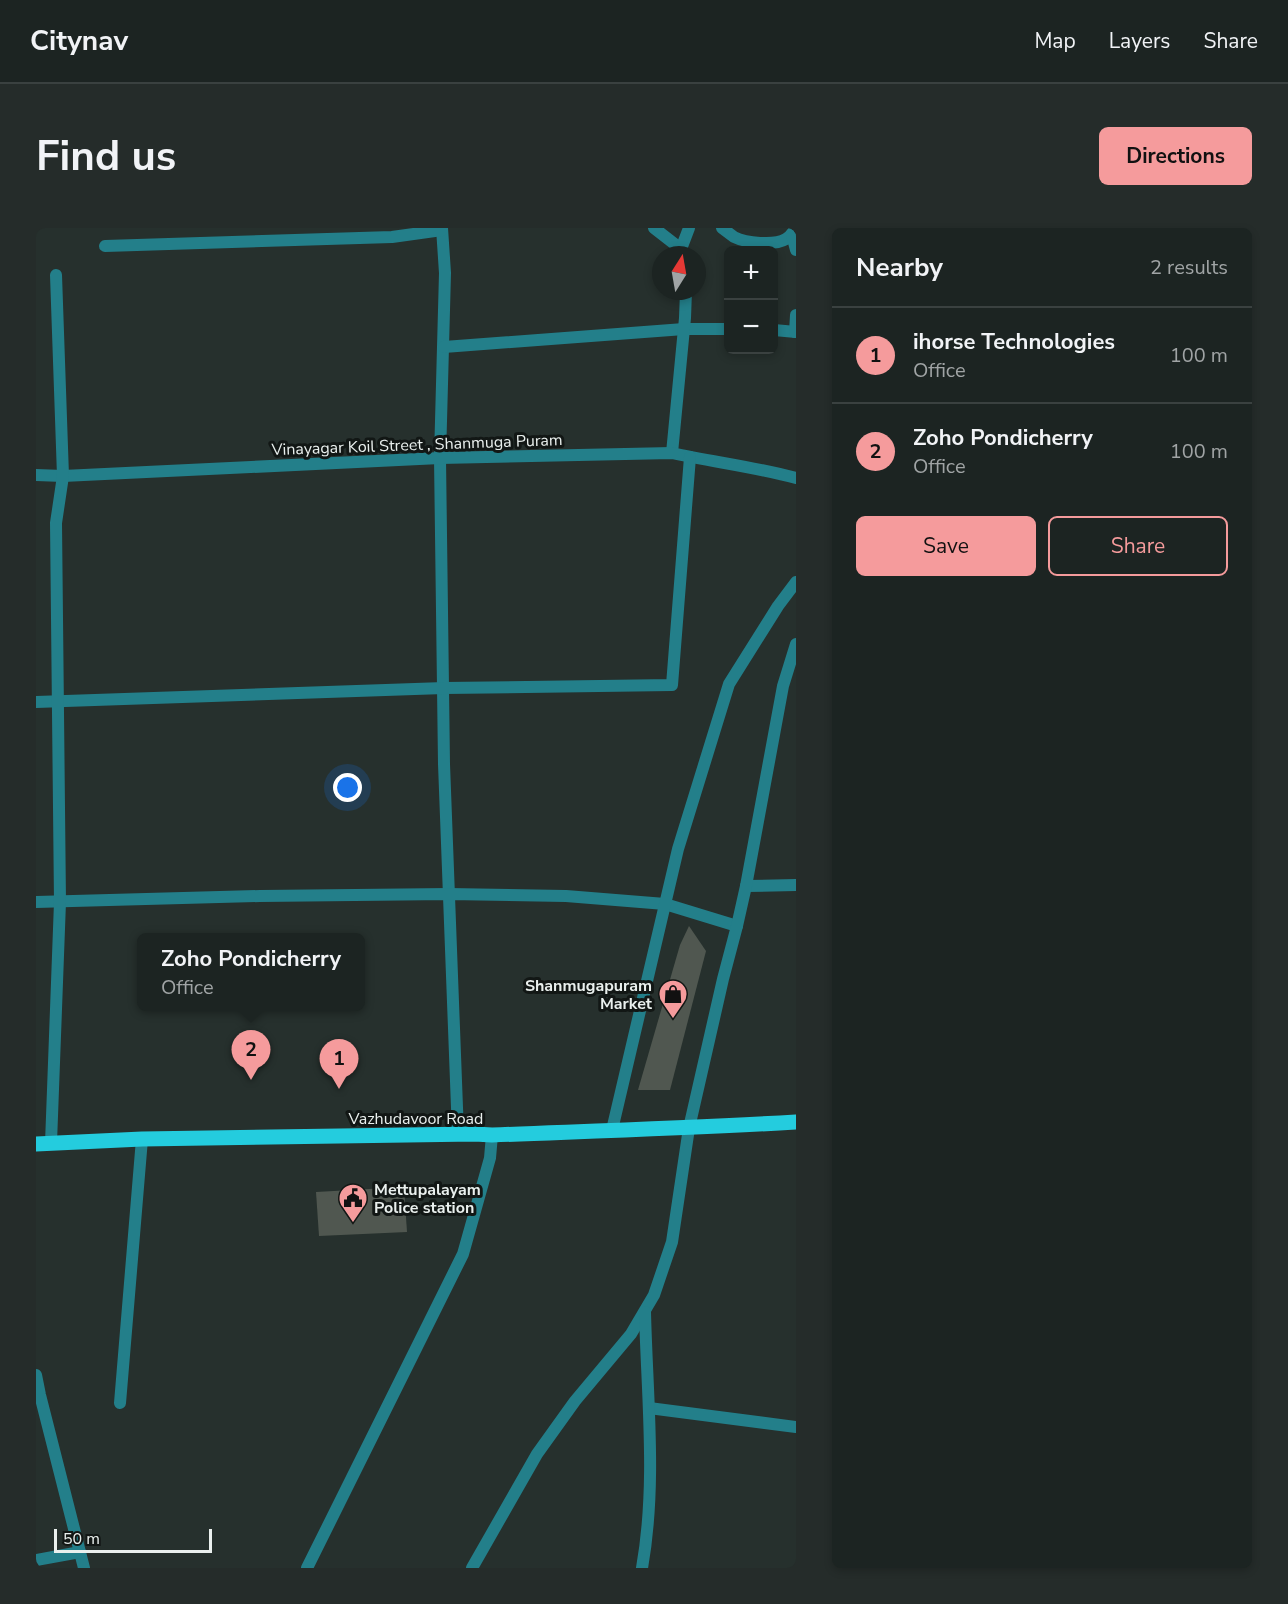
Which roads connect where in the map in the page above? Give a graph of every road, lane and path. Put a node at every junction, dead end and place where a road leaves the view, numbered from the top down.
1 (654, 228) edge
2 (689, 228) edge
3 (722, 228) edge
4 (442, 229) edge
5 (794, 231) edge
6 (105, 246) dead end
7 (675, 246) edge
8 (684, 246) edge
9 (796, 250) edge
10 (56, 275) dead end
11 (686, 300) edge
12 (796, 315) edge
13 (684, 329) junction
14 (724, 329) edge
15 (778, 330) edge
16 (795, 332) edge
17 (444, 347) junction
18 (672, 453) junction
19 (690, 457) junction
20 (440, 458) junction
21 (36, 475) edge
22 (63, 476) junction
23 (796, 478) edge
24 (796, 582) edge
25 (796, 644) edge
26 (790, 686) edge
27 (444, 688) junction
28 (36, 702) edge
29 (58, 702) junction
30 (796, 885) edge
31 (746, 886) junction
32 (449, 894) junction
33 (36, 902) edge
34 (60, 902) junction
35 (664, 904) junction
36 (737, 926) junction
37 (796, 1122) edge
38 (689, 1128) junction
39 (612, 1130) junction
40 (458, 1134) junction
41 (492, 1135) junction
42 (142, 1139) junction
43 (43, 1143) edge
44 (645, 1310) junction
45 (36, 1375) edge
46 (120, 1403) dead end
47 (649, 1408) junction
48 (796, 1427) edge
49 (80, 1552) junction
50 (36, 1560) edge
51 (84, 1568) edge
52 (307, 1568) edge
53 (472, 1568) edge
54 (642, 1568) edge

1 - 7 street
2 - 8 street
3 - 5 street
4 - 6 street
4 - 17 street
5 - 9 street
10 - 22 street
11 - 13 street
12 - 16 street
13 - 14 street
13 - 17 street
13 - 18 street
15 - 16 street
17 - 20 street
18 - 19 street, Vinayagar Koil Street , Shanmuga Puram
18 - 20 street, Vinayagar Koil Street , Shanmuga Puram
19 - 23 street, Vinayagar Koil Street , Shanmuga Puram
19 - 27 street
20 - 22 street, Vinayagar Koil Street , Shanmuga Puram
20 - 27 street
21 - 22 street, Vinayagar Koil Street , Shanmuga Puram
22 - 29 street
24 - 35 street
25 - 26 street
26 - 31 street
27 - 29 street
27 - 32 street
28 - 29 street
29 - 34 street
30 - 31 street
31 - 36 street
32 - 34 street
32 - 35 street
32 - 40 street
33 - 34 street
34 - 43 street
35 - 36 street
35 - 39 street
36 - 38 street
37 - 38 main road, Vazhudavoor Road
38 - 39 main road, Vazhudavoor Road
38 - 44 street
39 - 41 main road, Vazhudavoor Road
40 - 41 main road, Vazhudavoor Road
40 - 42 main road, Vazhudavoor Road
41 - 52 street
42 - 43 main road, Vazhudavoor Road
42 - 46 street
44 - 47 street
44 - 53 street
45 - 49 street
47 - 48 street
47 - 54 street
49 - 50 street
49 - 51 street

